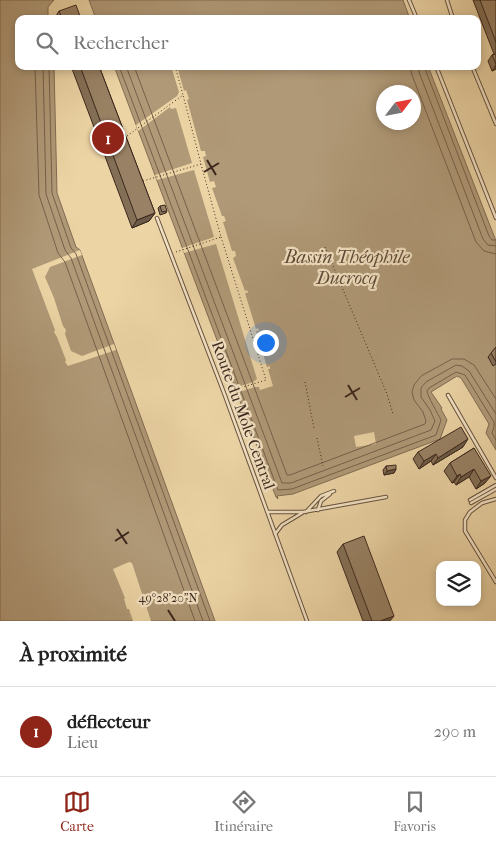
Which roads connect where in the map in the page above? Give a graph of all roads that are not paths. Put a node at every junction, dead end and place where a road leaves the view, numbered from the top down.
1 (409, 0) edge
2 (447, 0) edge
3 (415, 15) edge
4 (452, 15) edge
5 (438, 70) edge
6 (474, 70) edge
7 (496, 124) edge
8 (157, 218) edge
9 (496, 218) edge
10 (448, 395) dead end
11 (496, 477) edge
12 (496, 485) edge
13 (496, 489) edge
14 (386, 496) dead end
15 (496, 499) edge
16 (318, 510) junction
17 (268, 512) junction
18 (304, 512) junction
19 (275, 534) junction
20 (496, 582) edge
21 (307, 621) edge

1 - 3 lane
2 - 4 lane
5 - 9 lane
6 - 7 lane
8 - 17 lane, Route du Mole Central
10 - 11 lane
12 - 13 lane
14 - 16 lane
15 - 20 lane
16 - 18 lane
16 - 18 lane
17 - 18 lane
17 - 19 lane, Route du Mole Central
18 - 19 lane
19 - 21 lane, Route du Mole Central

